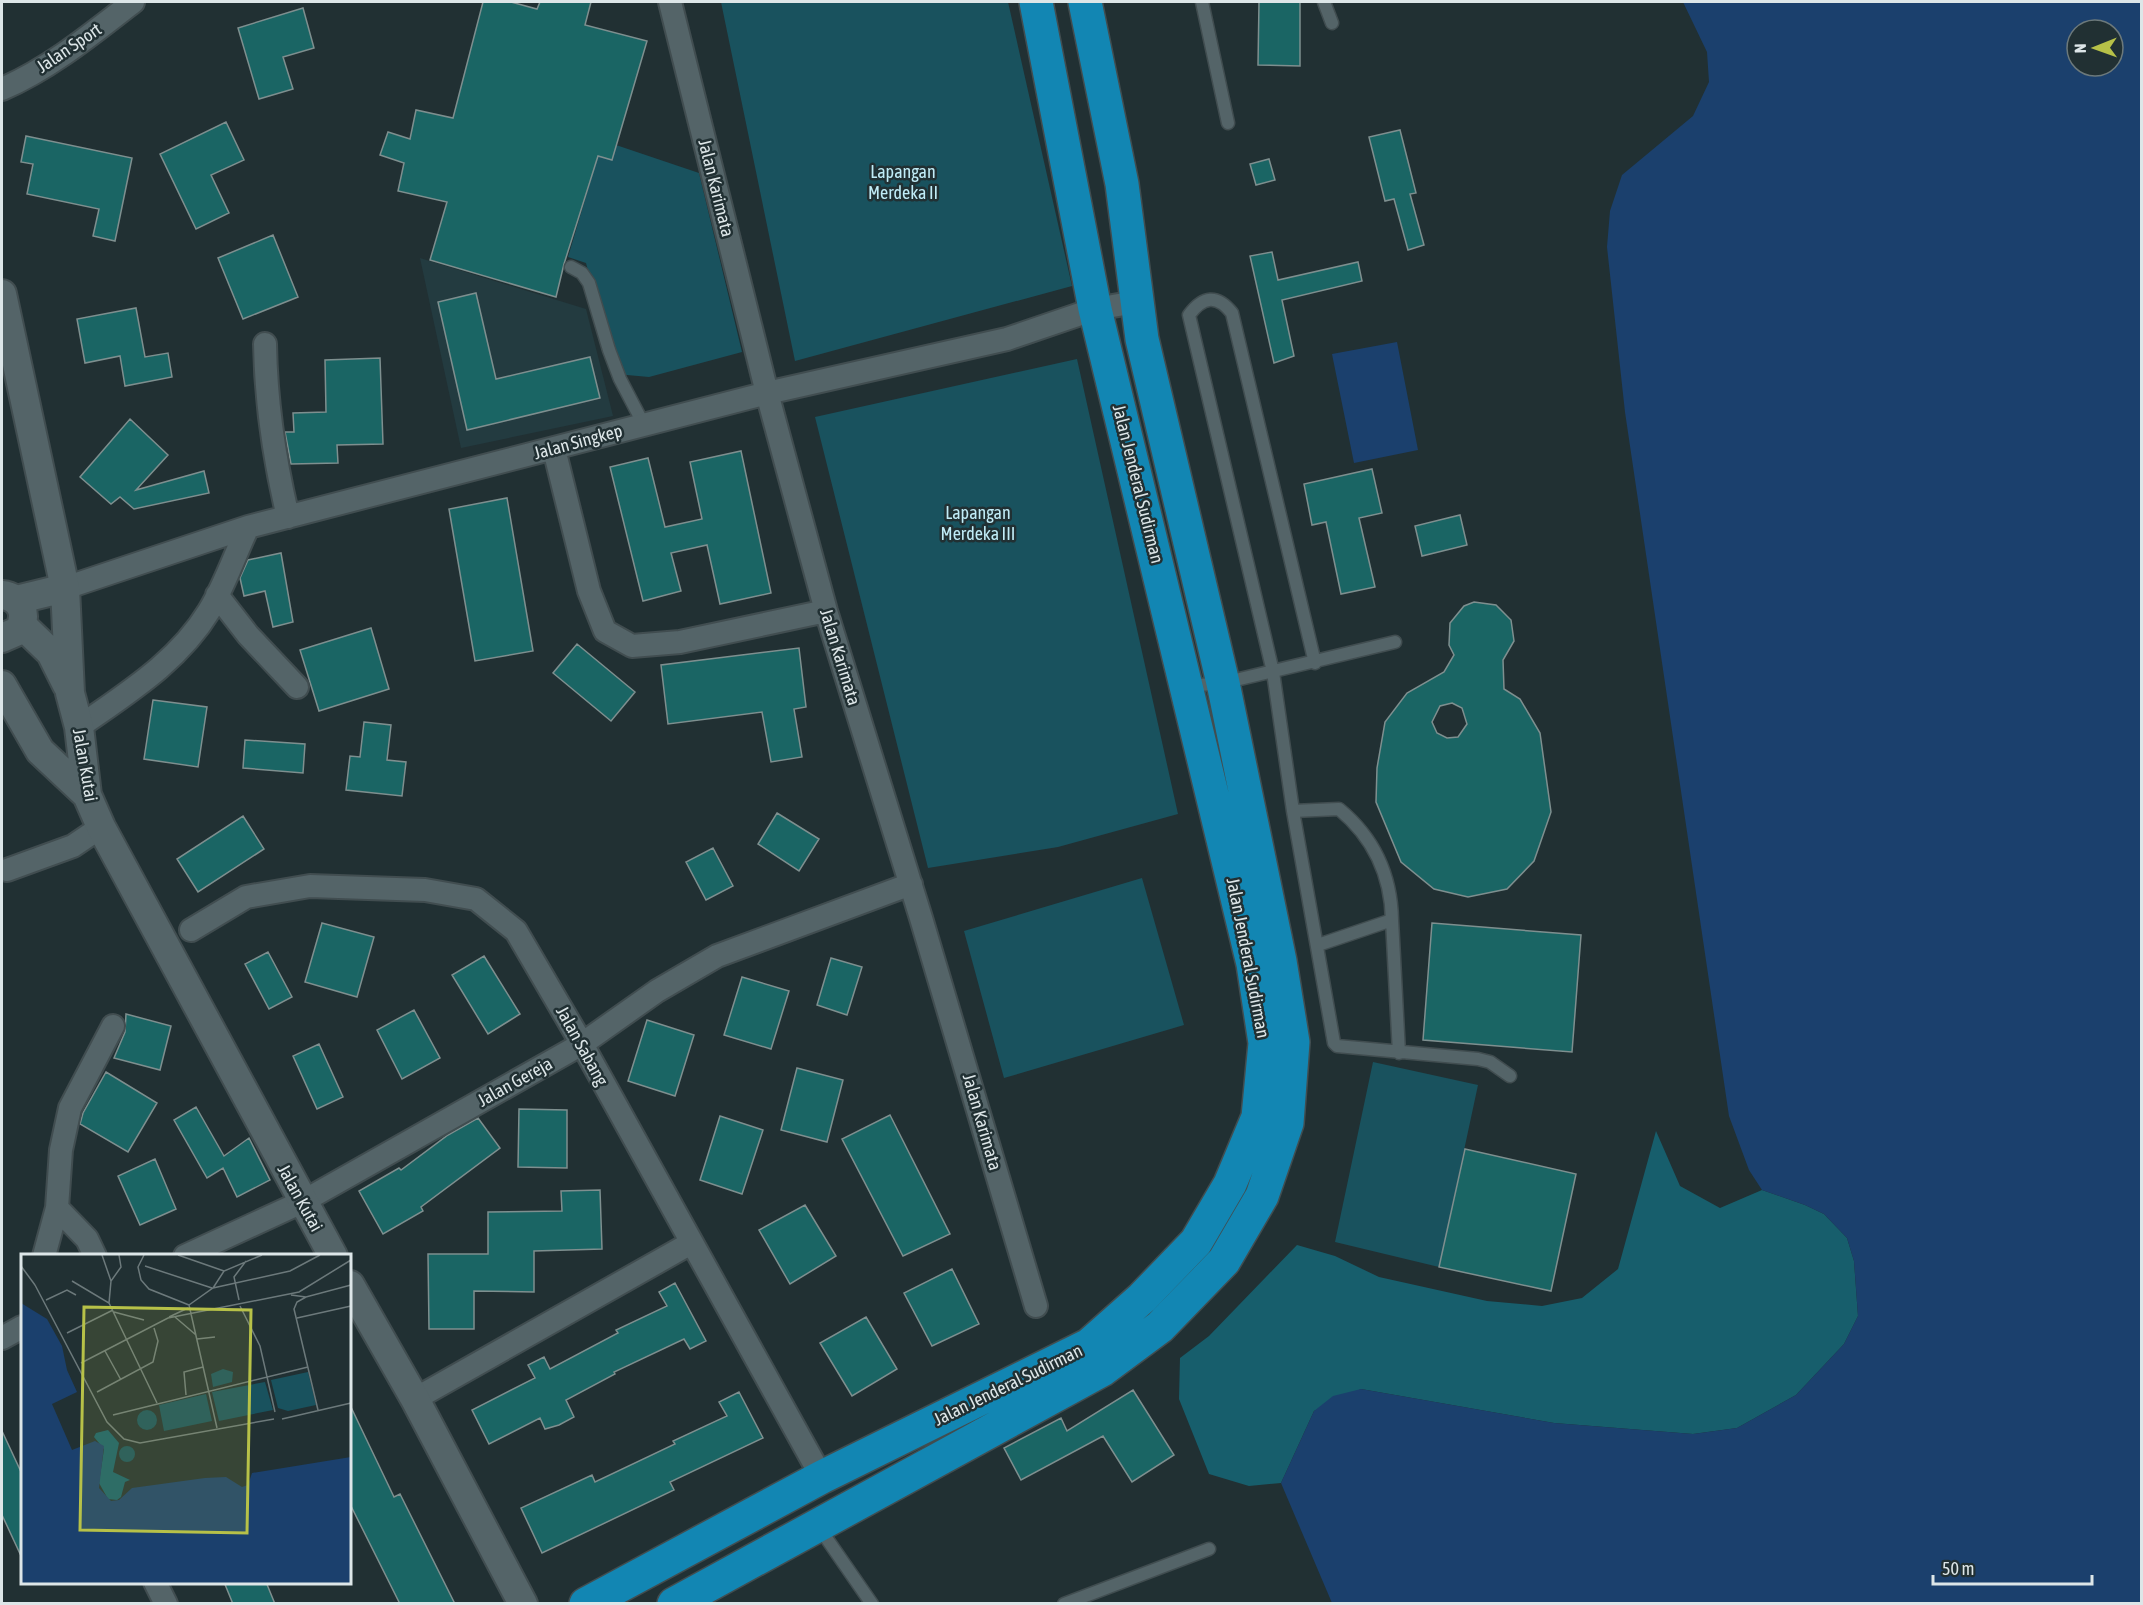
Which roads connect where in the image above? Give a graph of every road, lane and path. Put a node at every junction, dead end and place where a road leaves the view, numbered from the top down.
1 (133, 2) edge
2 (670, 2) edge
3 (1036, 2) edge
4 (1085, 2) edge
5 (1202, 2) edge
6 (1324, 2) edge
7 (1332, 23) dead end
8 (2, 89) edge
9 (1228, 123) dead end
10 (571, 267) dead end
11 (2, 294) edge
12 (1136, 302) junction
13 (1095, 309) junction
14 (265, 344) dead end
15 (767, 393) junction
16 (644, 425) junction
17 (554, 449) junction
18 (288, 517) junction
19 (248, 527) junction
20 (65, 588) junction
21 (218, 595) junction
22 (826, 611) junction
23 (10, 614) edge
24 (1395, 642) dead end
25 (1315, 663) junction
26 (1273, 672) junction
27 (1223, 683) junction
28 (2, 685) edge
29 (1188, 686) junction
30 (297, 687) dead end
31 (70, 693) junction
32 (79, 727) junction
33 (87, 795) junction
34 (1293, 811) junction
35 (101, 827) junction
36 (7, 870) dead end
37 (911, 884) junction
38 (1392, 920) junction
39 (191, 930) dead end
40 (1318, 945) junction
41 (113, 1026) dead end
42 (582, 1044) junction
43 (1399, 1053) junction
44 (1510, 1076) dead end
45 (302, 1202) junction
46 (57, 1208) junction
47 (691, 1243) junction
48 (45, 1254) edge
49 (94, 1254) edge
50 (189, 1254) edge
51 (332, 1254) edge
52 (351, 1287) edge
53 (1036, 1306) dead end
54 (416, 1399) junction
55 (815, 1465) dead end
56 (817, 1526) junction
57 (1209, 1549) dead end
58 (156, 1584) edge
59 (166, 1604) edge
60 (523, 1604) edge
61 (586, 1604) edge
62 (674, 1604) edge
63 (872, 1604) edge
64 (1064, 1604) edge

1 - 8 street, Jalan Sport
2 - 15 street, Jalan Karimata
3 - 13 highway, Jalan Jenderal Sudirman
4 - 12 highway, Jalan Jenderal Sudirman
5 - 9 lane
6 - 7 lane
10 - 16 lane
11 - 20 street, Jalan Kutai
12 - 13 street, Jalan Singkep
12 - 27 highway, Jalan Jenderal Sudirman
13 - 15 street, Jalan Singkep
13 - 29 highway, Jalan Jenderal Sudirman
14 - 18 street
15 - 16 street, Jalan Singkep
15 - 22 street, Jalan Karimata
16 - 17 street, Jalan Singkep
17 - 18 street, Jalan Singkep
17 - 22 street
18 - 19 street, Jalan Singkep
19 - 20 street, Jalan Singkep
19 - 21 street
20 - 23 street
20 - 31 street, Jalan Kutai
21 - 30 street
21 - 32 street
22 - 37 street, Jalan Karimata
23 - 31 street
24 - 25 lane
25 - 26 lane
25 - 26 lane
26 - 27 lane
26 - 34 lane
27 - 29 lane
27 - 56 highway, Jalan Jenderal Sudirman
28 - 33 street
29 - 61 highway, Jalan Jenderal Sudirman
31 - 32 street, Jalan Kutai
32 - 33 street, Jalan Kutai
33 - 35 street, Jalan Kutai
34 - 38 lane
34 - 40 lane
35 - 36 street
35 - 45 street, Jalan Kutai
37 - 42 street, Jalan Gereja
37 - 53 street, Jalan Karimata
38 - 40 lane
38 - 43 lane
39 - 42 street, Jalan Sabang
40 - 43 lane
41 - 46 street
42 - 45 street, Jalan Gereja
42 - 47 street, Jalan Sabang
43 - 44 lane
45 - 50 street, Jalan Gereja
45 - 51 street, Jalan Kutai
46 - 48 street
46 - 49 street
47 - 54 street
47 - 55 street, Jalan Sabang
52 - 54 street
54 - 60 street
56 - 62 highway, Jalan Jenderal Sudirman
56 - 63 lane
57 - 64 lane
58 - 59 street

